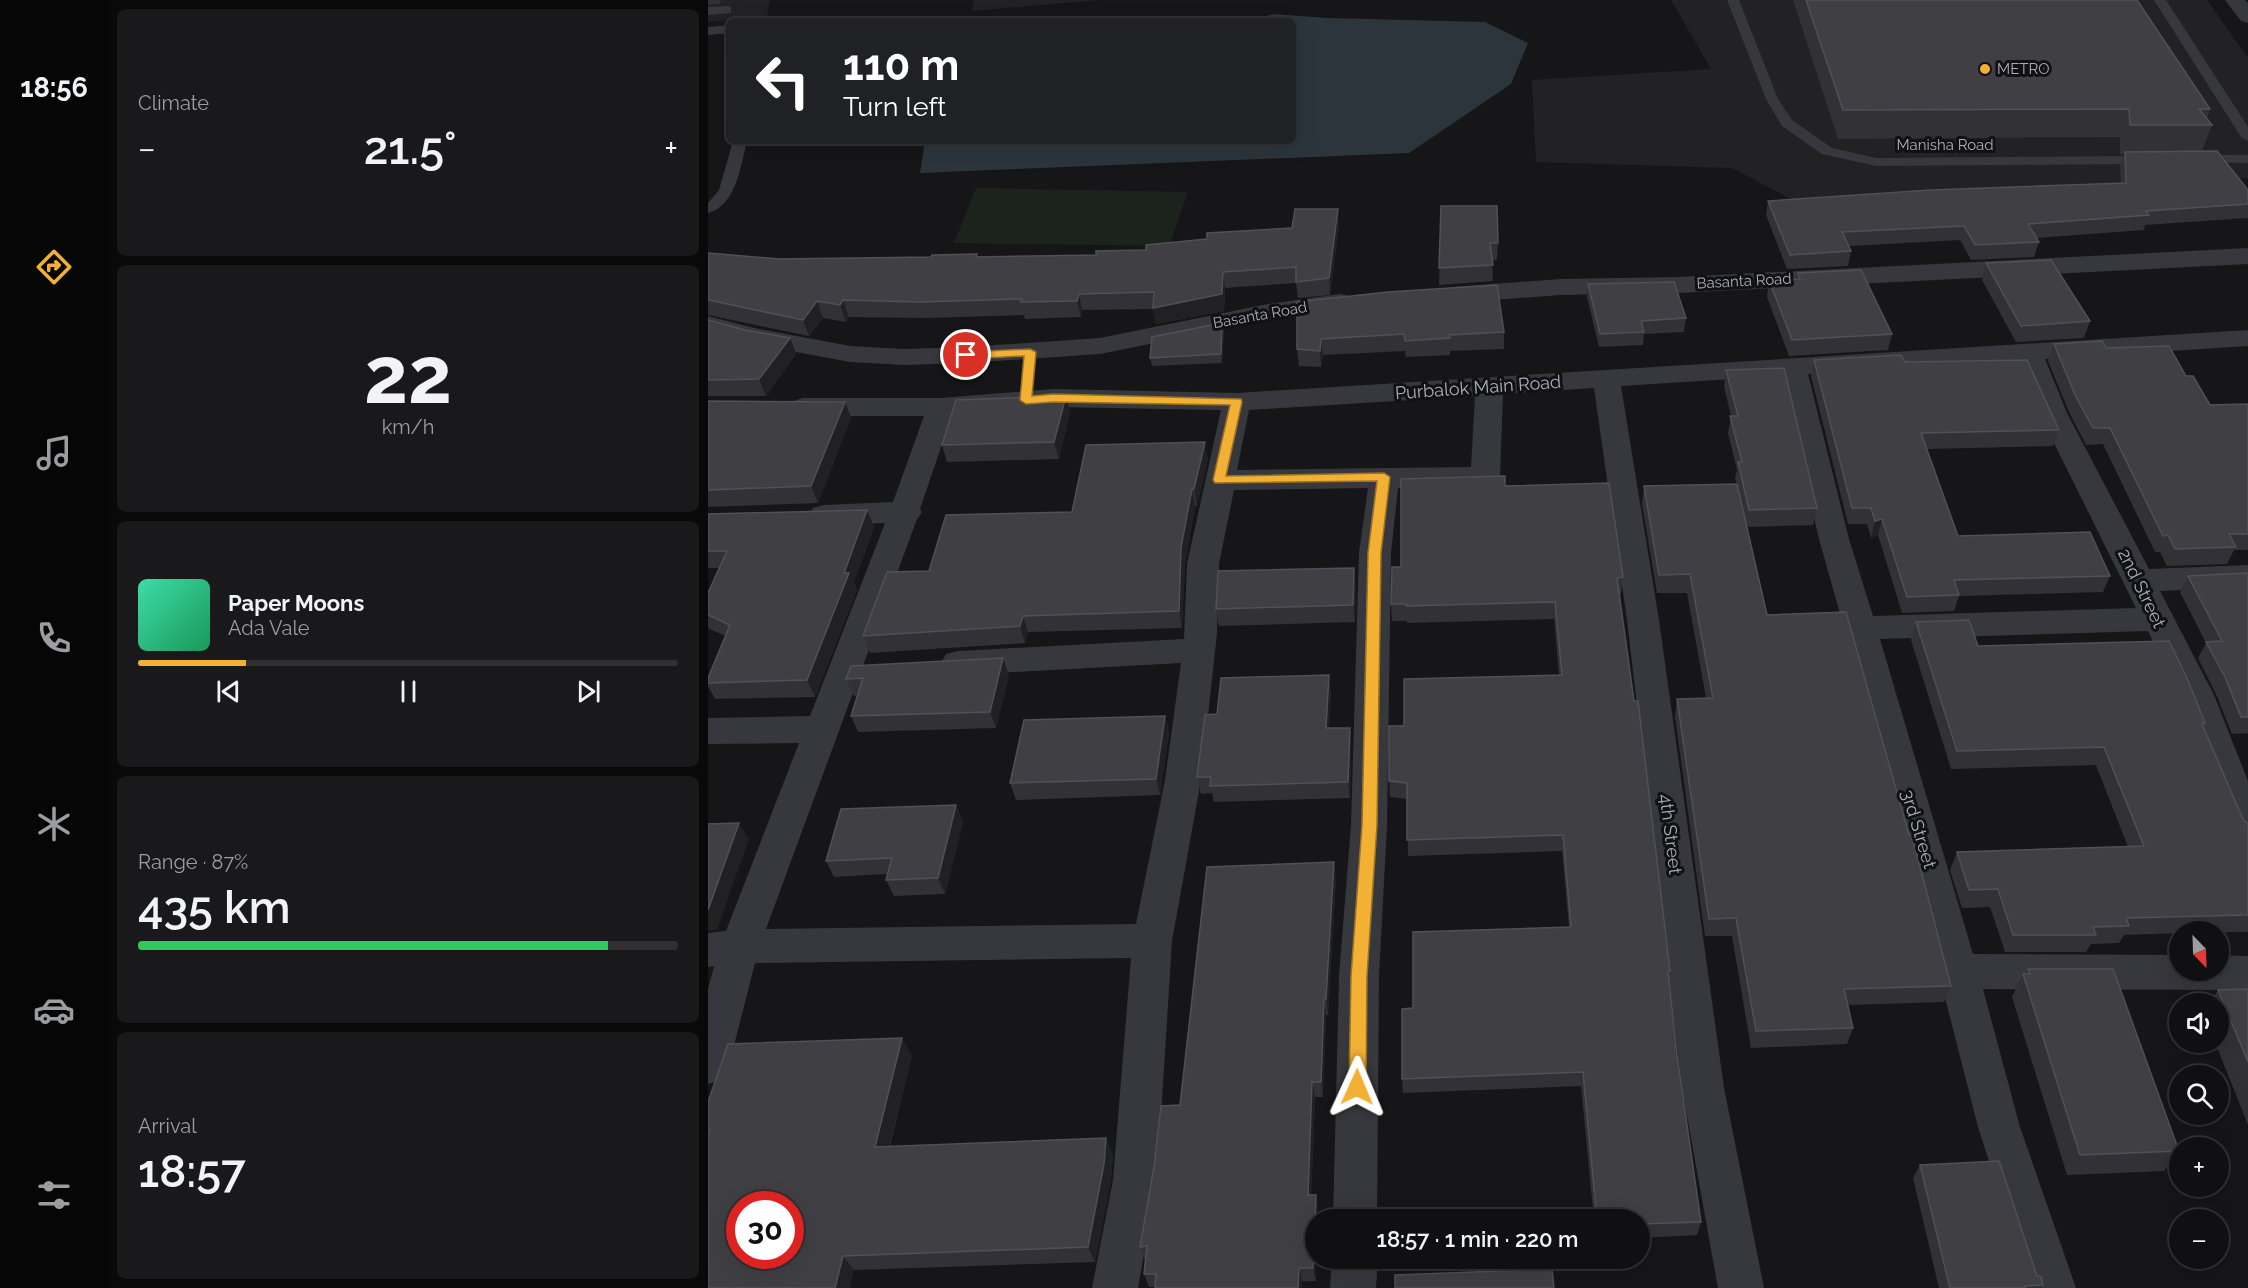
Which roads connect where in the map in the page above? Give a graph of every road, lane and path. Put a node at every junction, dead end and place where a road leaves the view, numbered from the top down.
1 (1733, 0) edge
2 (2160, 0) edge
3 (2235, 0) edge
4 (727, 10) dead end
5 (708, 11) edge
6 (2248, 18) edge
7 (726, 29) edge
8 (708, 31) edge
9 (2248, 137) edge
10 (739, 144) edge
11 (2188, 159) edge
12 (2248, 159) edge
13 (2164, 160) edge
14 (708, 209) edge
15 (2248, 256) edge
16 (1432, 296) edge
17 (1366, 300) edge
18 (708, 324) edge
19 (2248, 338) edge
20 (1030, 352) junction
21 (2029, 353) junction
22 (1792, 367) junction
23 (1606, 378) junction
24 (1489, 387) junction
25 (1026, 400) junction
26 (1237, 402) junction
27 (777, 407) edge
28 (941, 407) junction
29 (1384, 477) junction
30 (1219, 480) junction
31 (907, 512) junction
32 (801, 516) edge
33 (2248, 576) edge
34 (2138, 581) junction
35 (2157, 619) junction
36 (1860, 628) junction
37 (1199, 650) junction
38 (927, 664) edge
39 (879, 667) edge
40 (844, 669) junction
41 (820, 729) junction
42 (708, 731) edge
43 (2238, 772) edge
44 (2248, 827) edge
45 (1152, 941) junction
46 (724, 948) edge
47 (1958, 971) junction
48 (2248, 973) edge
49 (708, 1065) edge
50 (1355, 1209) edge
51 (1354, 1269) edge
52 (1115, 1288) edge
53 (1353, 1288) edge
54 (1742, 1288) edge
55 (2053, 1288) edge

1 - 13 lane, Manisha Road
2 - 9 lane
3 - 6 street
4 - 5 lane
7 - 8 lane
10 - 14 lane
11 - 12 lane
15 - 16 street, Basanta Road
17 - 20 street, Basanta Road
18 - 20 street, Basanta Road
19 - 21 street, Purbalok Main Road
20 - 25 street
21 - 22 street, Purbalok Main Road
21 - 34 street, 2nd Street
22 - 23 street, Purbalok Main Road
22 - 36 street, 3rd Street
23 - 24 street, Purbalok Main Road
23 - 54 street, 4th Street
24 - 26 street, Purbalok Main Road
24 - 29 street
25 - 26 street, Purbalok Main Road
25 - 28 street, Purbalok Main Road
26 - 30 street
27 - 28 street, Purbalok Main Road
28 - 31 street
29 - 30 street
29 - 50 street
30 - 37 street
31 - 32 street
31 - 40 street
33 - 34 street
34 - 35 street, 2nd Street
35 - 36 street
35 - 43 street, 2nd Street
36 - 47 street, 3rd Street
37 - 38 street
37 - 45 street
39 - 40 street
40 - 41 street
41 - 42 street
41 - 46 street
43 - 44 street, 2nd Street
45 - 46 street
45 - 52 street
46 - 49 street
47 - 48 street
47 - 55 street, 3rd Street
51 - 53 street

